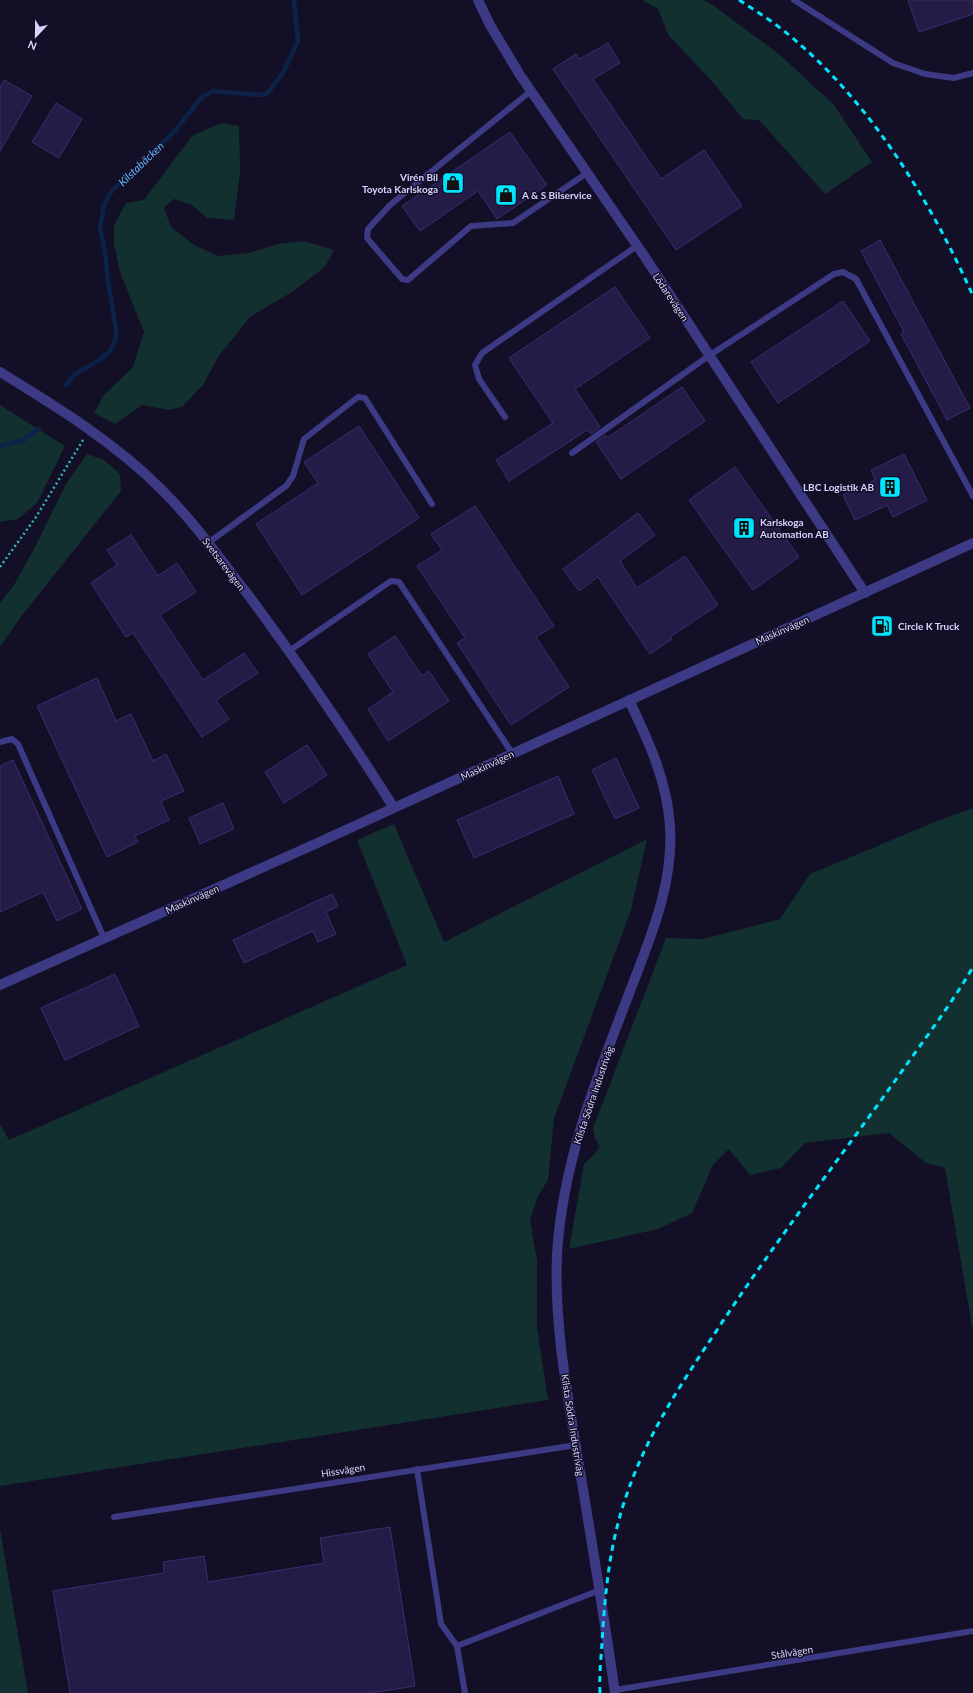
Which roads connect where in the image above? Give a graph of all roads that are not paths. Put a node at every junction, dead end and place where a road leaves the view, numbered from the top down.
1 (478, 0) edge
2 (794, 0) edge
3 (973, 73) edge
4 (531, 91) junction
5 (587, 173) junction
6 (637, 246) junction
7 (710, 355) junction
8 (0, 372) edge
9 (505, 417) dead end
10 (572, 453) dead end
11 (973, 496) edge
12 (432, 504) dead end
13 (208, 543) junction
14 (973, 543) edge
15 (865, 593) junction
16 (289, 651) junction
17 (629, 700) junction
18 (0, 742) edge
19 (512, 753) junction
20 (394, 808) junction
21 (104, 938) junction
22 (0, 985) edge
23 (576, 1445) junction
24 (417, 1469) junction
25 (114, 1518) dead end
26 (600, 1590) junction
27 (973, 1631) edge
28 (457, 1646) junction
29 (615, 1692) edge
30 (465, 1693) edge

1 - 4 street, Lödarevägen
2 - 3 lane
4 - 5 street, Lödarevägen
4 - 5 lane
5 - 6 street, Lödarevägen
6 - 7 street, Lödarevägen
6 - 9 lane
7 - 10 lane
7 - 11 lane
7 - 15 street, Lödarevägen
8 - 13 street, Svetsarevägen
12 - 13 lane
13 - 16 street, Svetsarevägen
14 - 15 street, Maskinvägen
15 - 17 street, Maskinvägen
16 - 19 lane
16 - 20 street, Svetsarevägen
17 - 19 street, Maskinvägen
17 - 23 street, Kilsta Södra Industriväg
18 - 21 lane
19 - 20 street, Maskinvägen
20 - 21 street, Maskinvägen
21 - 22 street, Maskinvägen
23 - 24 lane, Hissvägen
23 - 26 street, Kilsta Södra Industriväg
24 - 25 lane, Hissvägen
24 - 28 lane
26 - 28 lane
26 - 29 street, Kilsta Södra Industriväg
27 - 29 lane, Stålvägen
28 - 30 lane

